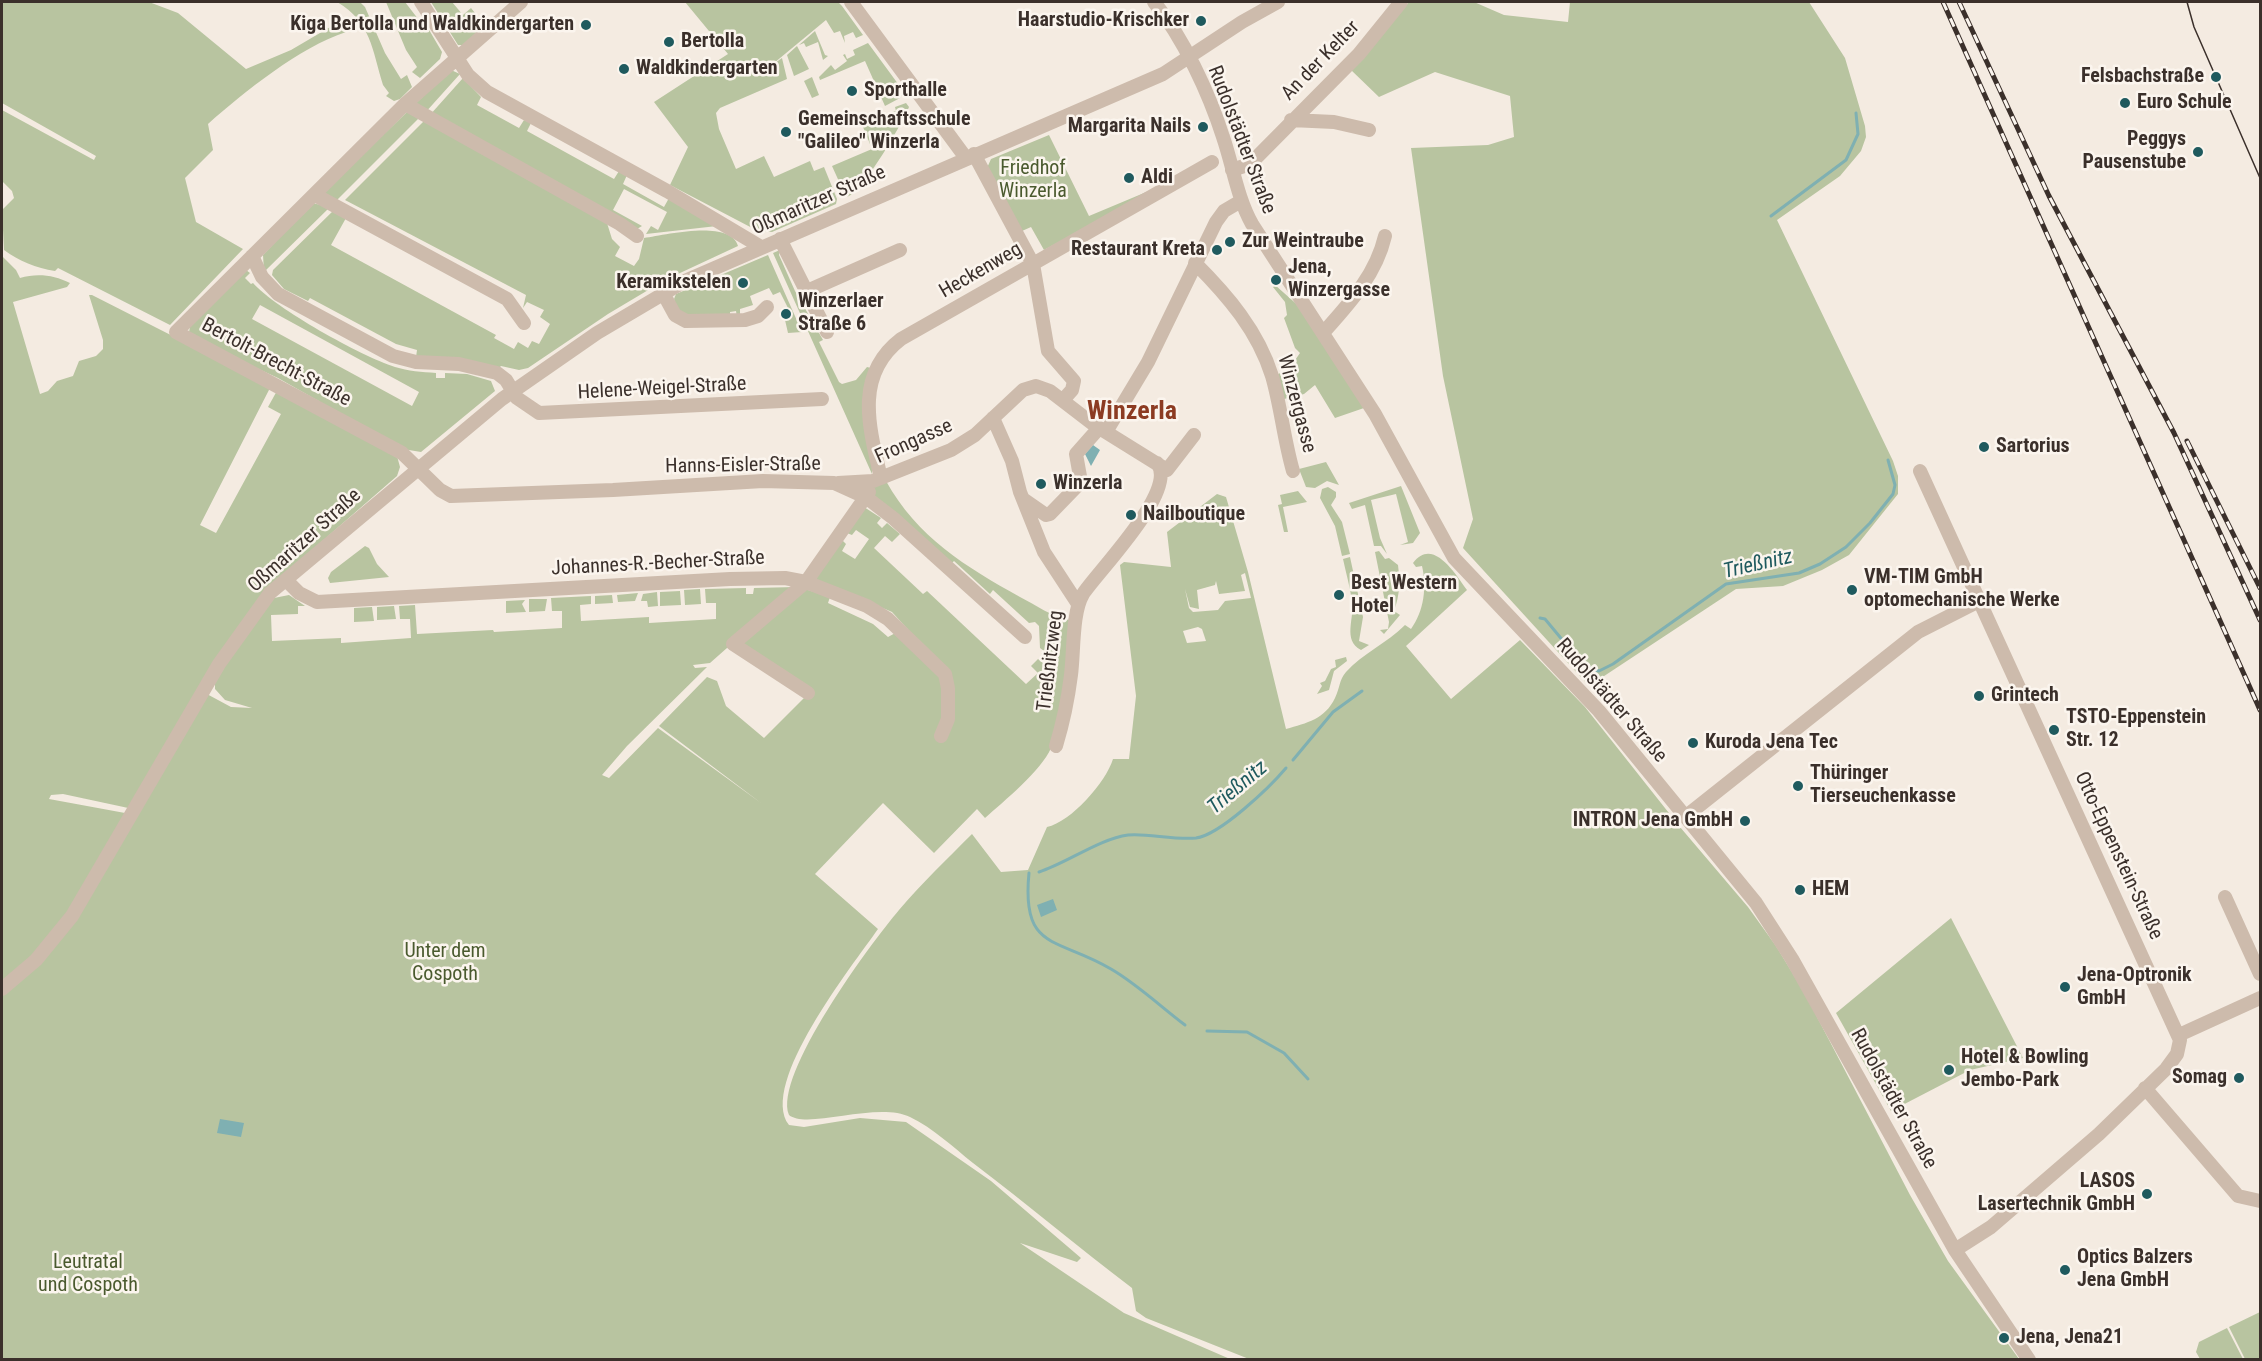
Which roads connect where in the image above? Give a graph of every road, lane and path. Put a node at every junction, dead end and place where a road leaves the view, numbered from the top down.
1 (422, 2) edge
2 (521, 2) edge
3 (851, 2) edge
4 (1154, 2) edge
5 (1278, 2) edge
6 (1401, 2) edge
7 (456, 58) junction
8 (1188, 58) junction
9 (405, 104) junction
10 (1291, 120) junction
11 (1369, 130) dead end
12 (970, 156) junction
13 (1212, 162) dead end
14 (1232, 170) junction
15 (315, 195) junction
16 (1241, 201) junction
17 (637, 236) dead end
18 (1385, 236) dead end
19 (780, 239) junction
20 (761, 247) junction
21 (900, 250) dead end
22 (252, 256) junction
23 (1195, 263) junction
24 (1033, 264) junction
25 (805, 292) junction
26 (663, 293) junction
27 (767, 307) dead end
28 (524, 323) dead end
29 (826, 332) dead end
30 (1323, 333) junction
31 (513, 391) junction
32 (822, 399) dead end
33 (1063, 400) junction
34 (993, 418) junction
35 (1102, 430) junction
36 (1194, 435) dead end
37 (1157, 464) junction
38 (417, 468) junction
39 (1293, 471) dead end
40 (1920, 471) dead end
41 (877, 479) junction
42 (834, 483) junction
43 (867, 498) junction
44 (1023, 499) junction
45 (285, 580) junction
46 (806, 582) junction
47 (1979, 601) junction
48 (1078, 604) junction
49 (1024, 638) dead end
50 (808, 693) dead end
51 (941, 736) dead end
52 (1056, 746) dead end
53 (1685, 817) junction
54 (2225, 897) dead end
55 (2260, 974) edge
56 (2, 989) edge
57 (2260, 998) edge
58 (2179, 1035) junction
59 (2145, 1088) junction
60 (2260, 1201) edge
61 (1954, 1250) junction
62 (2030, 1359) edge

1 - 7 street
2 - 7 street, Bertolt-Brecht-Straße
3 - 12 street
4 - 8 street, Rudolstädter Straße
5 - 8 street, Oßmaritzer Straße
6 - 10 street, An der Kelter
7 - 9 street, Bertolt-Brecht-Straße
7 - 20 street
8 - 12 street, Oßmaritzer Straße
8 - 14 street, Rudolstädter Straße
9 - 15 street, Bertolt-Brecht-Straße
9 - 17 street
10 - 11 street, An der Kelter
10 - 14 street, An der Kelter
12 - 19 street, Oßmaritzer Straße
12 - 24 street
13 - 24 street, Heckenweg
14 - 16 street, Rudolstädter Straße
15 - 22 street, Bertolt-Brecht-Straße
15 - 28 street
16 - 23 street
16 - 30 street, Rudolstädter Straße
18 - 30 street
19 - 20 street, Oßmaritzer Straße
19 - 25 street
20 - 26 street, Oßmaritzer Straße
21 - 25 street
22 - 31 street
22 - 38 street, Bertolt-Brecht-Straße
23 - 35 street
23 - 39 street, Winzergasse
24 - 33 street
24 - 41 street, Heckenweg
25 - 29 street
26 - 27 street
26 - 31 street, Oßmaritzer Straße
30 - 53 street, Rudolstädter Straße
31 - 32 street, Helene-Weigel-Straße
31 - 38 street, Oßmaritzer Straße
33 - 34 street, Frongasse
33 - 35 street, Frongasse
34 - 41 street, Frongasse
34 - 44 street
35 - 37 street
35 - 44 street
36 - 37 street
37 - 48 street, Trießnitzweg
38 - 42 street, Hanns-Eisler-Straße
38 - 45 street, Oßmaritzer Straße
40 - 47 street, Otto-Eppenstein-Straße
41 - 42 street
41 - 43 street, Frongasse
42 - 43 street, Hanns-Eisler-Straße
43 - 46 street, Frongasse
43 - 49 street, Hanns-Eisler-Straße
44 - 48 street
45 - 46 street, Johannes-R.-Becher-Straße
45 - 56 street, Oßmaritzer Straße
46 - 50 street, Frongasse
46 - 51 street, Johannes-R.-Becher-Straße
47 - 53 street
47 - 58 street, Otto-Eppenstein-Straße
48 - 52 street, Trießnitzweg
53 - 61 street, Rudolstädter Straße
54 - 55 street
57 - 58 street
58 - 59 street
59 - 60 street
59 - 61 street
61 - 62 street, Rudolstädter Straße

